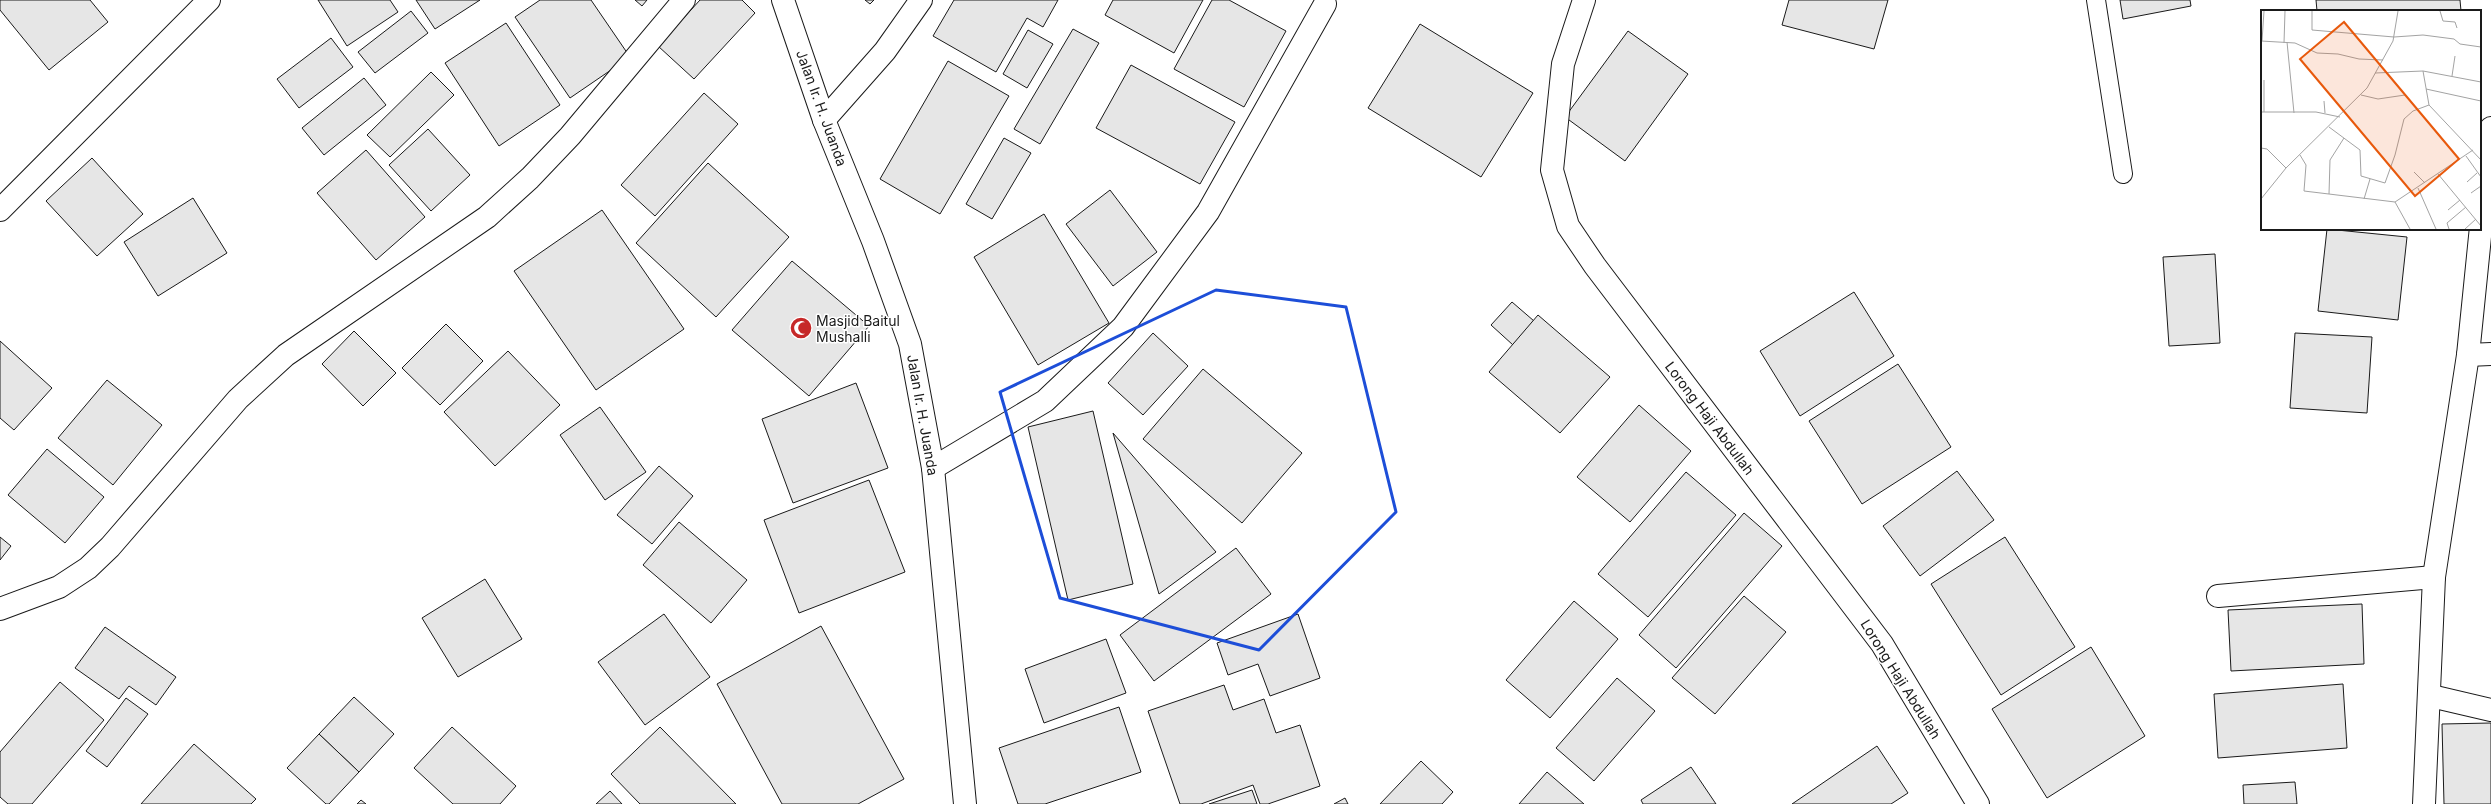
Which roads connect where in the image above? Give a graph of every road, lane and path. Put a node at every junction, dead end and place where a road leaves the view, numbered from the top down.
1 (209, 0) edge
2 (684, 0) edge
3 (783, 0) edge
4 (920, 0) edge
5 (1584, 0) edge
6 (2096, 0) edge
7 (1325, 4) dead end
8 (824, 120) junction
9 (2491, 128) edge
10 (2123, 174) dead end
11 (0, 210) edge
12 (2481, 227) edge
13 (2481, 230) edge
14 (2491, 354) edge
15 (2468, 355) junction
16 (933, 468) junction
17 (2434, 577) junction
18 (2218, 596) dead end
19 (0, 608) edge
20 (2431, 696) junction
21 (2491, 710) edge
22 (965, 804) edge
23 (1978, 804) edge
24 (2424, 804) edge

1 - 11 street
2 - 19 street
3 - 8 street, Jalan Ir. H. Juanda
4 - 8 street
5 - 23 street, Lorong Haji Abdullah
6 - 10 lane
7 - 16 street
8 - 16 street, Jalan Ir. H. Juanda
9 - 12 street
13 - 15 street
14 - 15 street
15 - 17 street
16 - 22 street, Jalan Ir. H. Juanda
17 - 18 street
17 - 20 street
20 - 21 street
20 - 24 street

